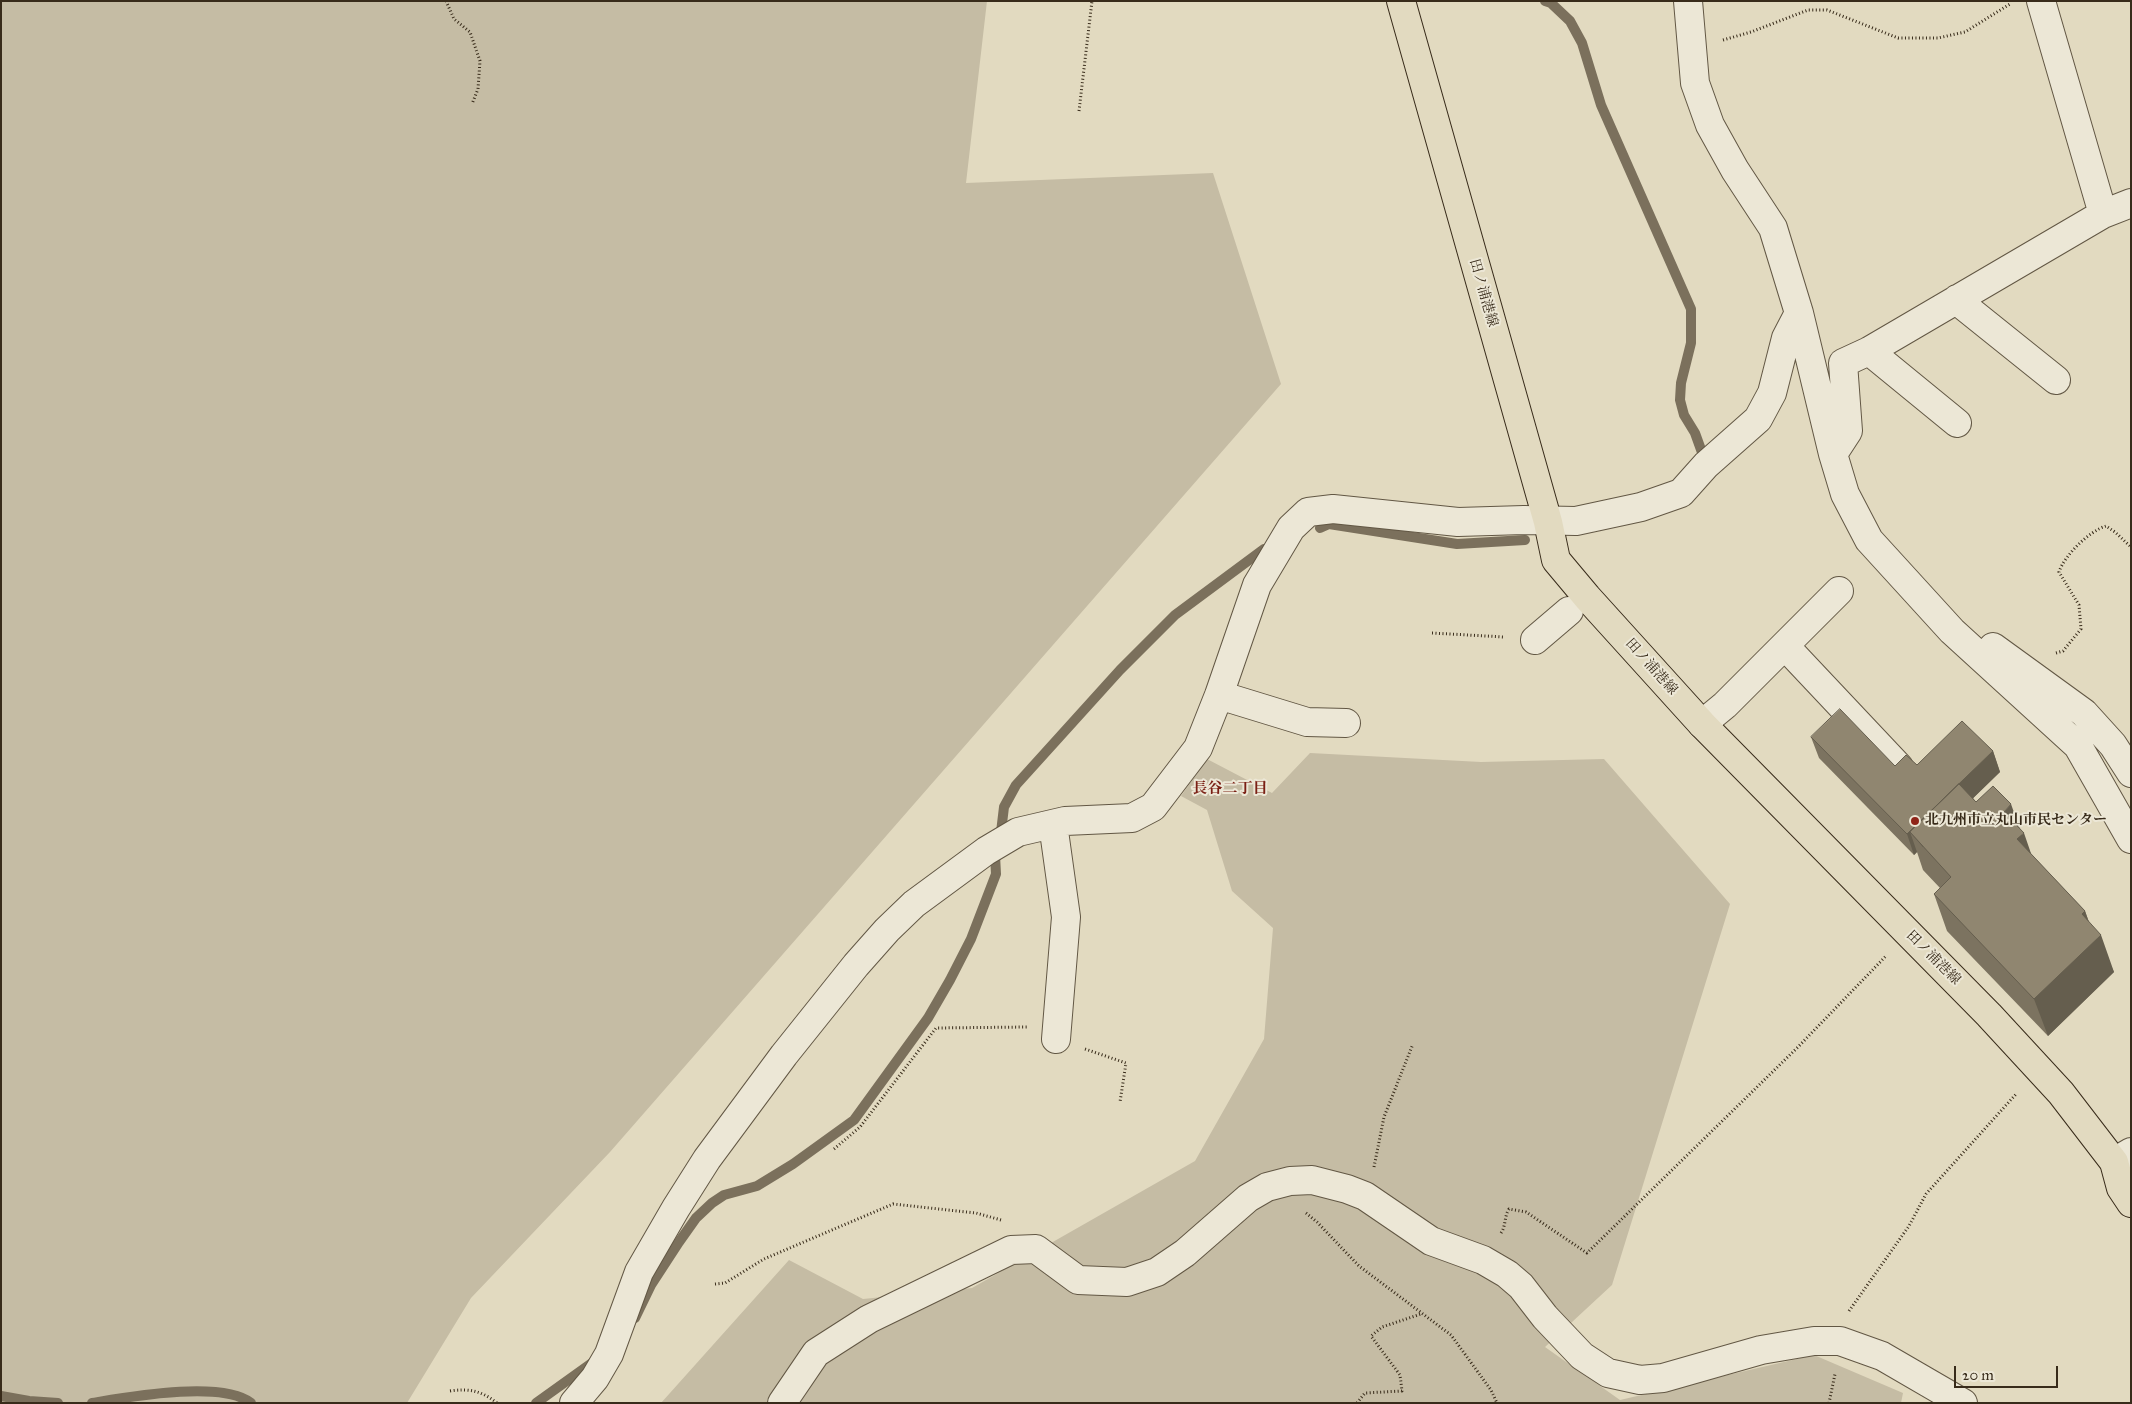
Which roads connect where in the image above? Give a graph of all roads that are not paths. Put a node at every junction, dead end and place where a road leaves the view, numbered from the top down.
1 (1401, 1) edge
2 (1688, 1) edge
3 (2041, 1) edge
4 (2131, 203) edge
5 (2103, 214) junction
6 (1957, 298) junction
7 (1799, 313) junction
8 (1869, 351) junction
9 (2056, 380) dead end
10 (1957, 423) dead end
11 (1833, 454) junction
12 (1548, 522) junction
13 (1840, 591) dead end
14 (1569, 611) dead end
15 (1952, 631) junction
16 (1535, 640) road end
17 (1785, 646) junction
18 (1219, 695) junction
19 (1346, 723) dead end
20 (1702, 724) junction
21 (1899, 767) edge
22 (2131, 772) edge
23 (1053, 824) junction
24 (2131, 839) edge
25 (1057, 1034) road end
26 (2122, 1157) edge
27 (2131, 1203) edge
28 (574, 1403) edge
29 (782, 1403) edge
30 (1964, 1403) edge

1 - 12 main road, 田ノ浦港線
2 - 7 street
3 - 5 street
4 - 5 street
5 - 6 street
6 - 8 street
6 - 9 street
7 - 11 street
7 - 12 street
8 - 10 street
8 - 11 street
11 - 15 street
12 - 18 street
12 - 20 main road, 田ノ浦港線
13 - 17 street
14 - 16 street
15 - 22 street
15 - 24 street
17 - 20 street
17 - 21 street
18 - 19 street
18 - 23 street
20 - 26 main road, 田ノ浦港線
23 - 25 street
23 - 28 street
26 - 27 main road, 田ノ浦港線
29 - 30 street

